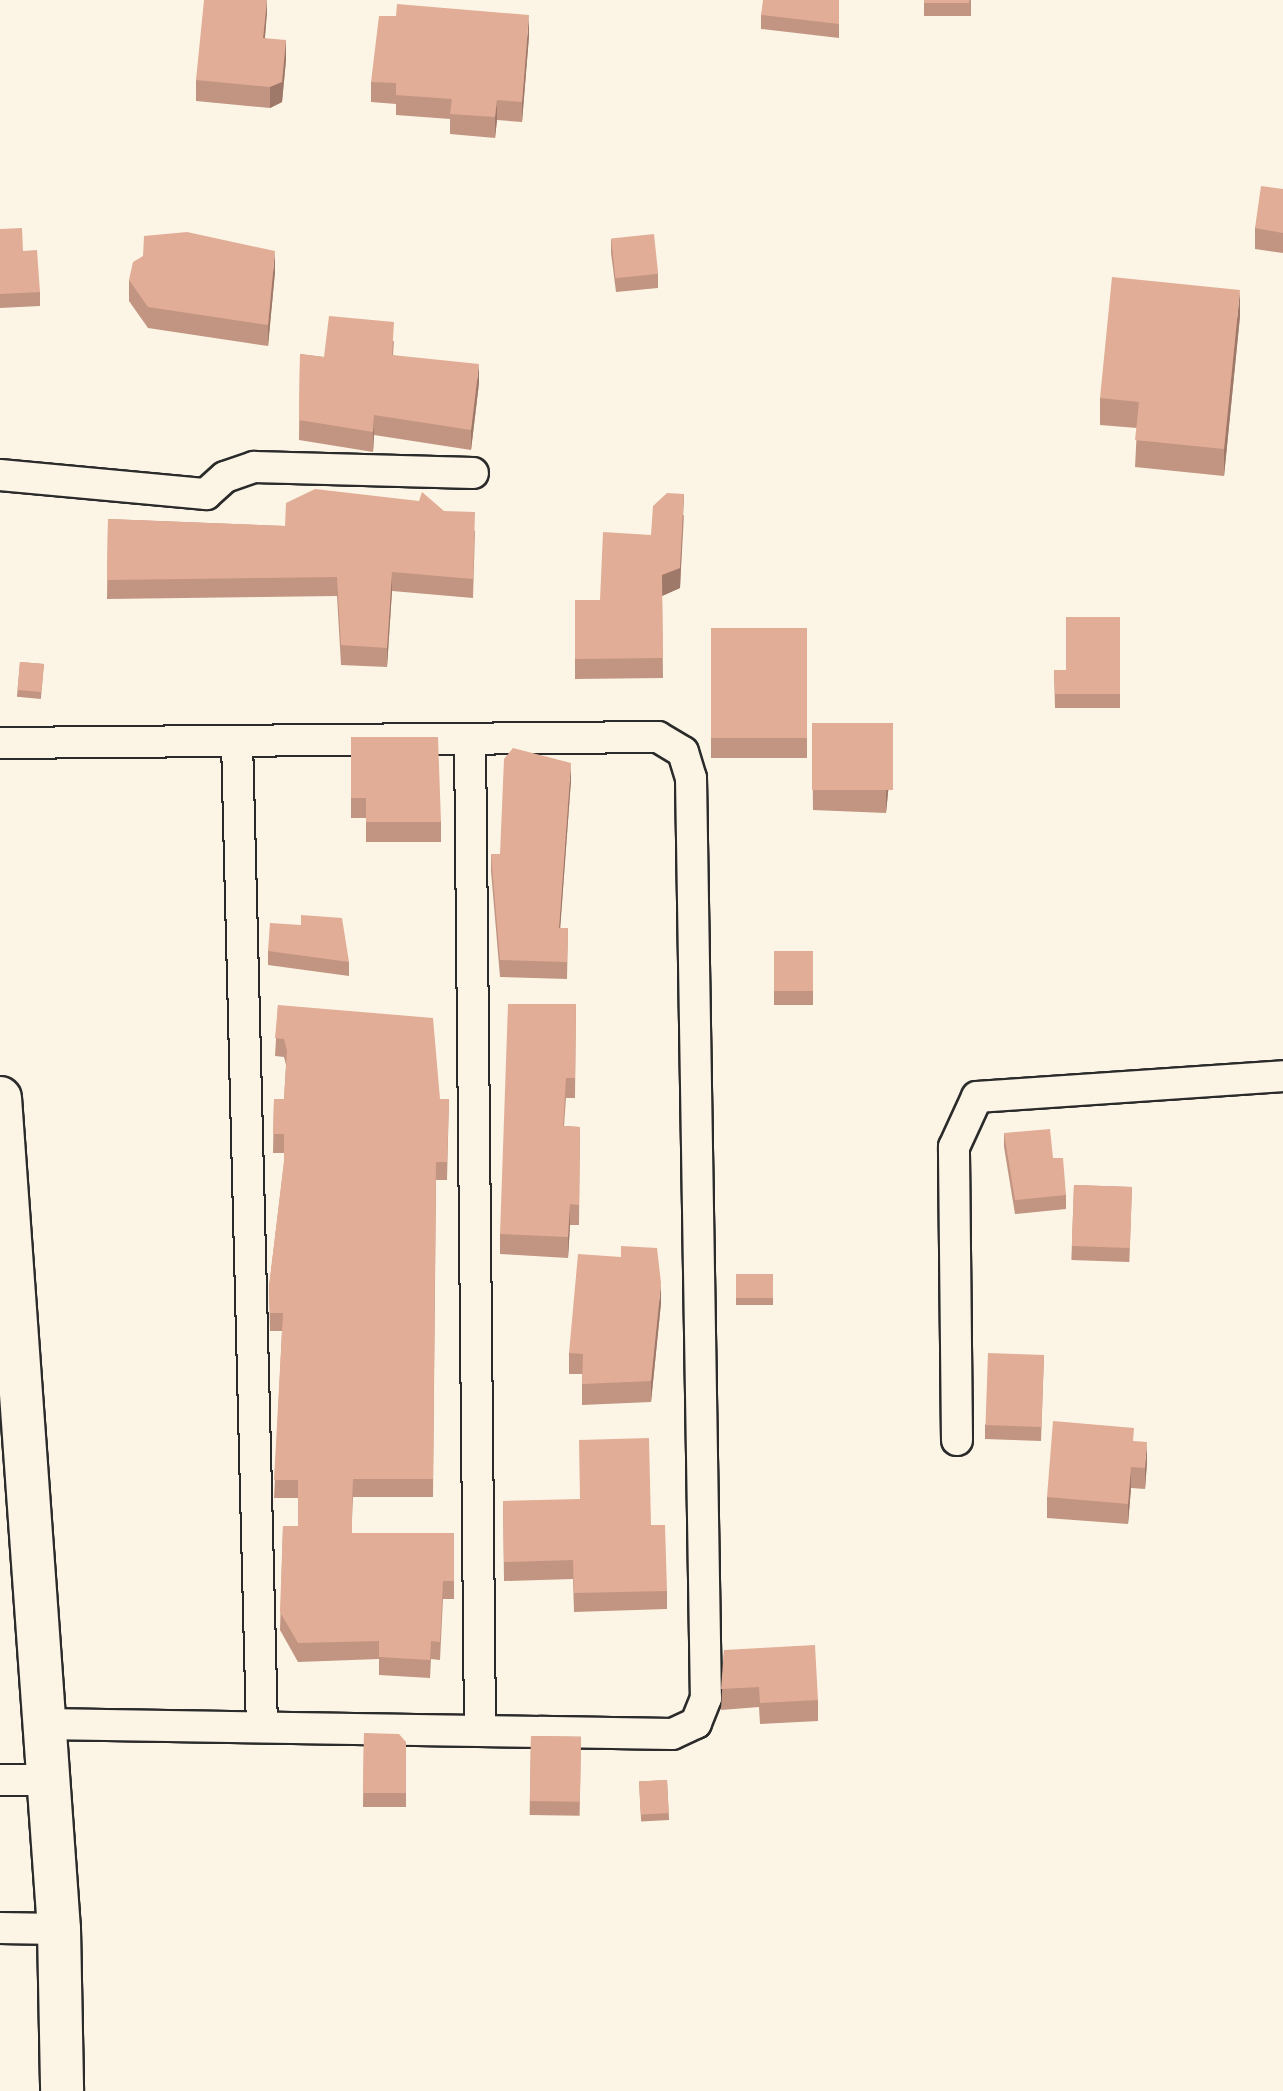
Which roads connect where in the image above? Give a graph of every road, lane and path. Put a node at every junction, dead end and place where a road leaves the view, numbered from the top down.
1 (473, 473) dead end
2 (0, 475) edge
3 (470, 739) junction
4 (237, 741) junction
5 (0, 743) edge
6 (1283, 1076) edge
7 (0, 1098) edge
8 (8, 1321) edge
9 (957, 1440) dead end
10 (44, 1724) junction
11 (262, 1727) junction
12 (480, 1731) junction
13 (0, 1780) edge
14 (47, 1780) junction
15 (0, 1928) edge
16 (59, 1929) junction
17 (62, 2091) edge

1 - 2 street
3 - 4 street
3 - 12 street
3 - 12 street
4 - 5 street
4 - 11 street
6 - 9 street
7 - 8 street
8 - 10 street
10 - 11 street
10 - 14 street
11 - 12 street
13 - 14 street
14 - 16 street
15 - 16 street
16 - 17 street

